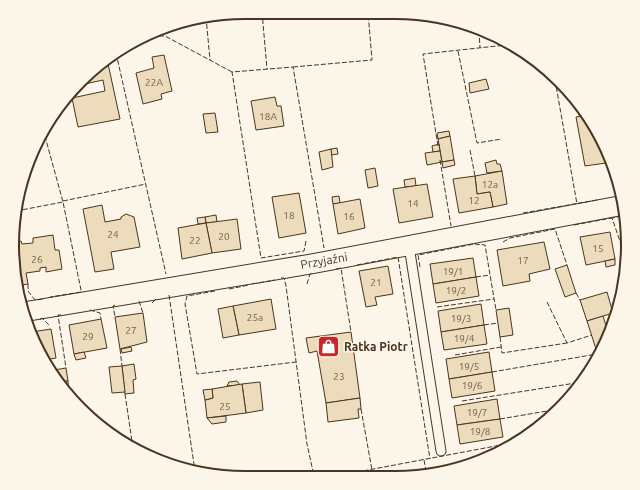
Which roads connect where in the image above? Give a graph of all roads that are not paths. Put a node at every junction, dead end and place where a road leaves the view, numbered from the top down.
1 (618, 206) edge
2 (409, 246) junction
3 (29, 311) edge
4 (441, 451) dead end

1 - 2 street, Przyjaźni
2 - 3 street, Przyjaźni
2 - 4 lane

